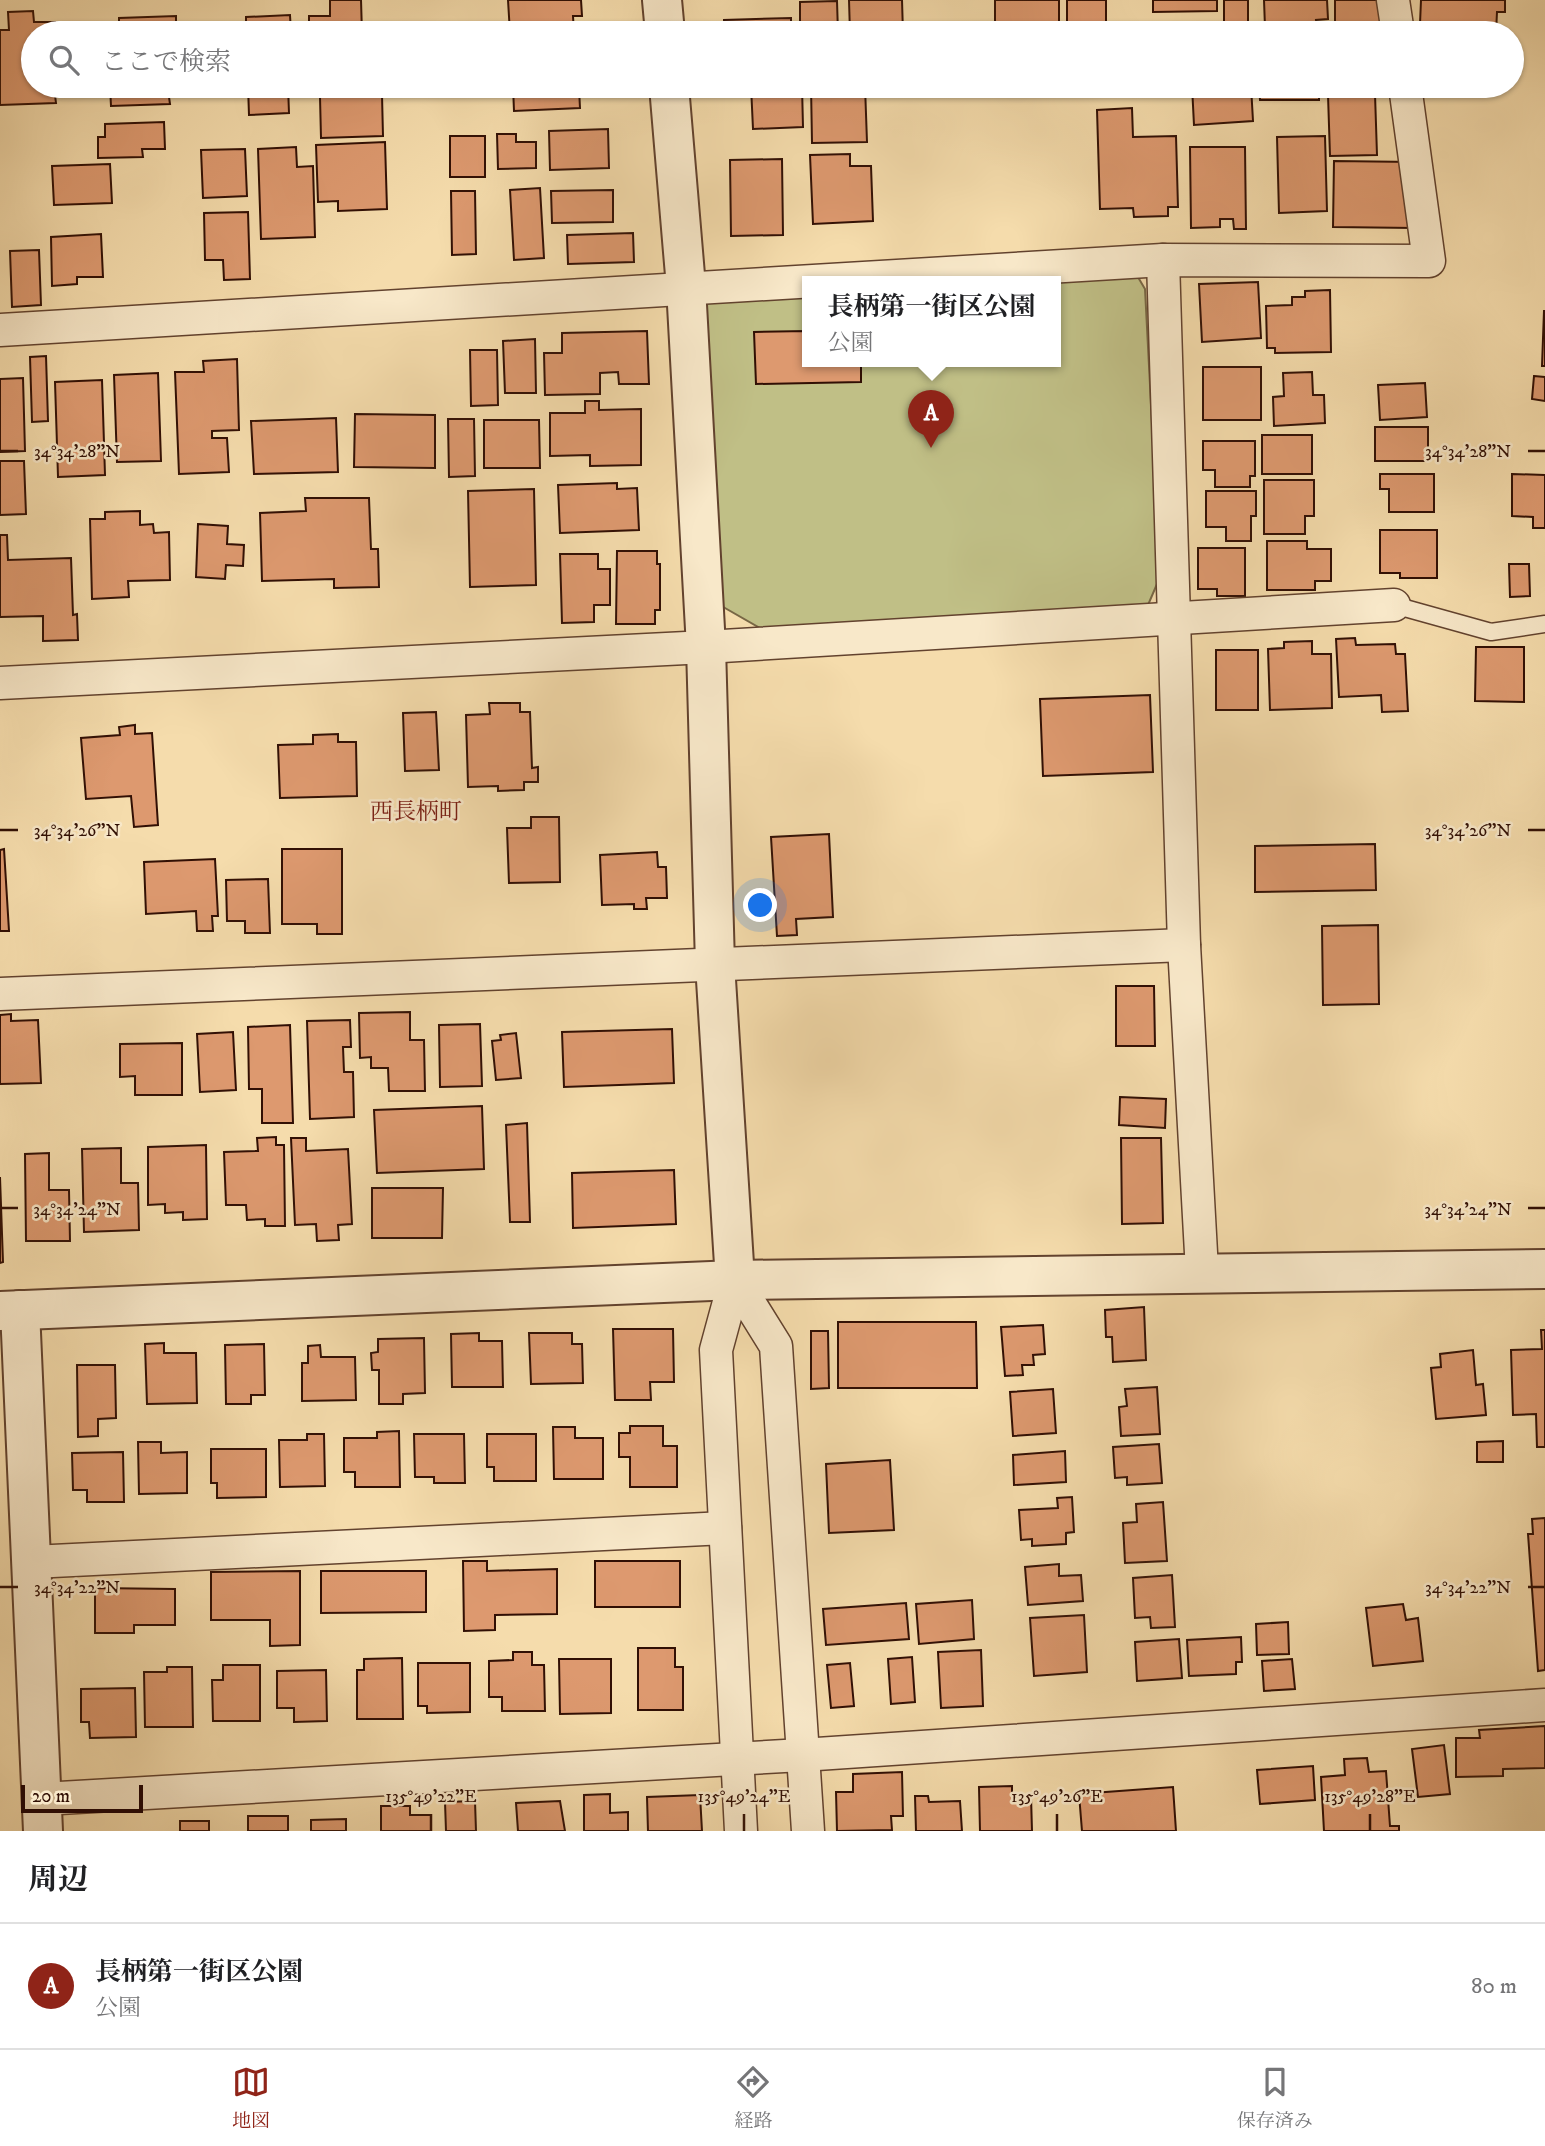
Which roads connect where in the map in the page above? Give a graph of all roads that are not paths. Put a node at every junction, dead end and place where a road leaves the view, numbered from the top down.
1 (662, 0) edge
2 (1393, 0) edge
3 (664, 21) edge
4 (1396, 21) edge
5 (670, 98) edge
6 (1407, 98) edge
7 (1163, 260) junction
8 (880, 276) edge
9 (802, 280) edge
10 (686, 287) junction
11 (0, 330) edge
12 (1394, 605) joint
13 (1176, 620) junction
14 (1545, 624) edge
15 (706, 647) junction
16 (0, 683) edge
17 (1184, 946) junction
18 (715, 964) junction
19 (0, 994) edge
20 (1545, 1269) edge
21 (1202, 1271) junction
22 (735, 1280) junction
23 (10, 1311) edge
24 (724, 1528) junction
25 (32, 1562) junction
26 (1545, 1705) edge
27 (802, 1755) junction
28 (736, 1759) junction
29 (43, 1815) edge
30 (741, 1831) edge
31 (808, 1831) edge

1 - 3 street
2 - 4 street
5 - 10 street
6 - 7 street
7 - 8 street
7 - 13 street
9 - 10 street
10 - 11 street
10 - 15 street
12 - 13 street
12 - 14 lane
13 - 15 street
13 - 17 street
15 - 16 street
15 - 18 street
17 - 18 street
17 - 21 street
18 - 19 street
18 - 22 street
20 - 21 street
21 - 22 street
22 - 23 street
22 - 24 street
22 - 27 street
23 - 25 street
24 - 25 street
24 - 28 street
25 - 29 street
26 - 27 street
27 - 28 street
27 - 31 street
28 - 29 street
28 - 30 street

